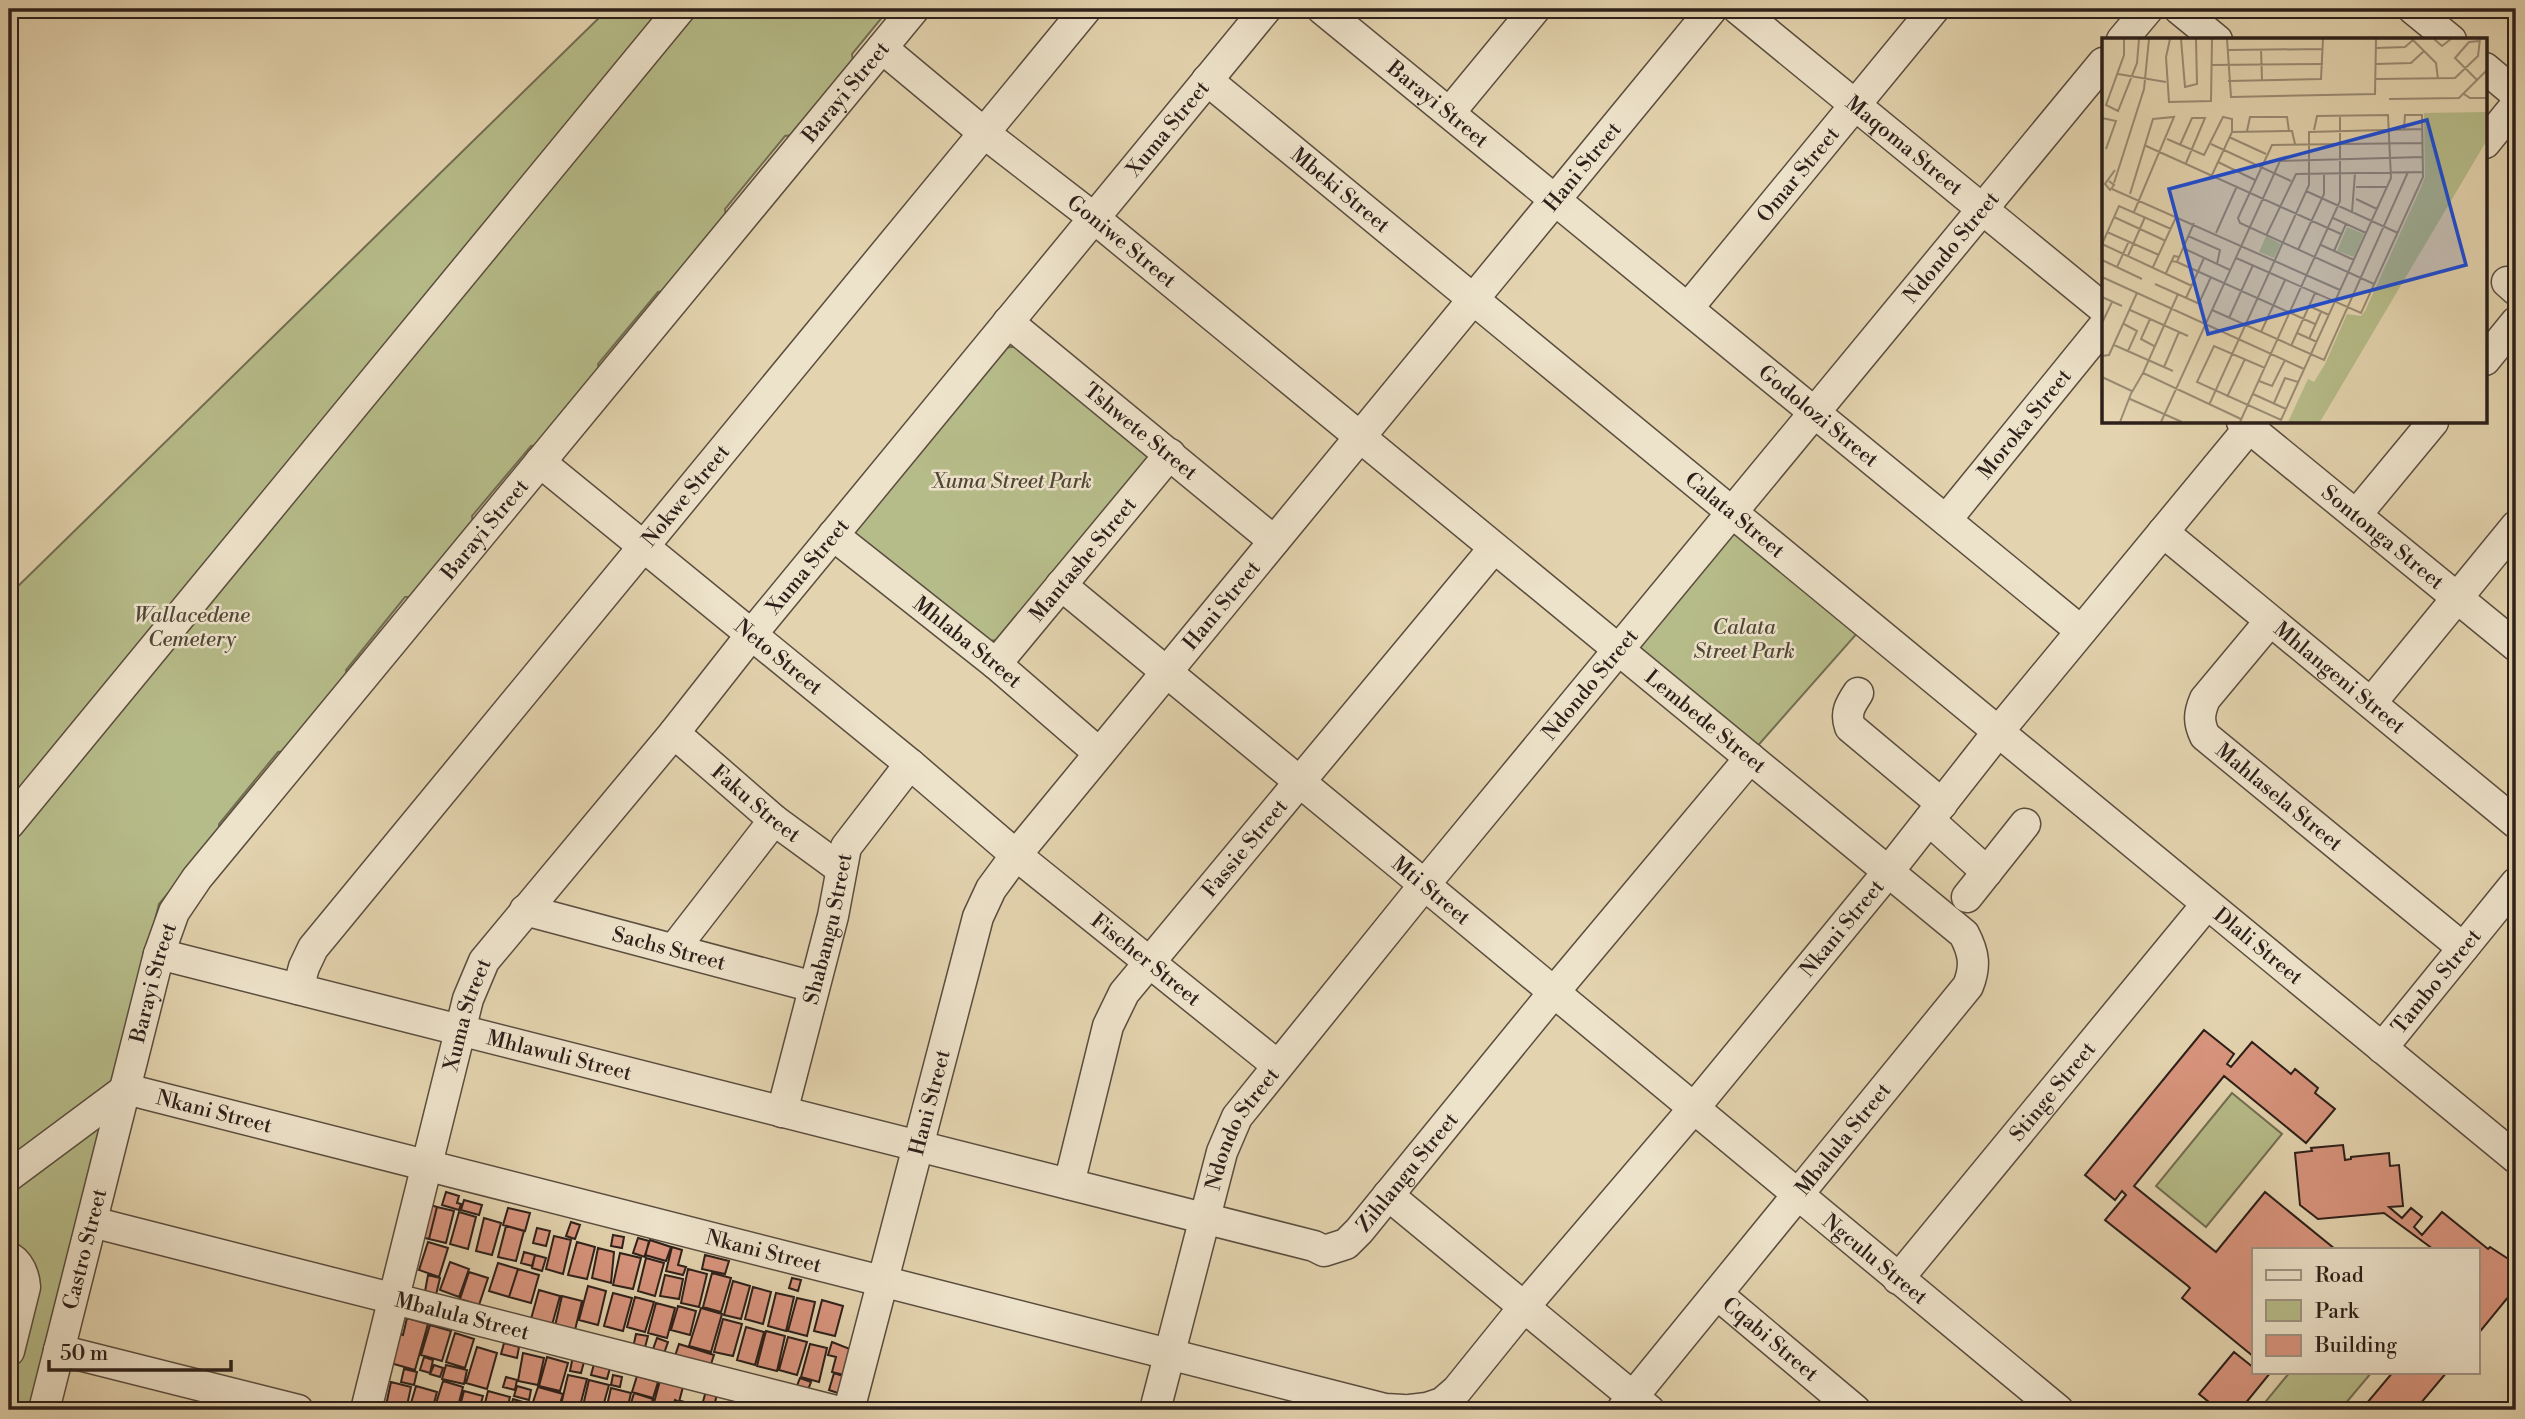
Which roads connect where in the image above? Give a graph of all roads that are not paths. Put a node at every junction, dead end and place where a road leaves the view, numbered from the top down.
1 (680, 9) edge
2 (914, 9) edge
3 (1086, 9) edge
4 (1266, 9) edge
5 (1322, 9) edge
6 (1535, 9) edge
7 (1712, 9) edge
8 (1738, 9) edge
9 (1934, 9) edge
10 (2148, 9) edge
11 (2179, 9) edge
12 (2413, 9) edge
13 (2124, 38) edge
14 (2215, 38) edge
15 (2449, 38) edge
16 (882, 48) junction
17 (2102, 64) edge
18 (2486, 69) edge
19 (1207, 80) junction
20 (2516, 94) edge
21 (1855, 105) junction
22 (2516, 105) edge
23 (1450, 113) junction
24 (984, 133) junction
25 (2486, 142) edge
26 (1555, 199) junction
27 (1983, 209) junction
28 (1094, 218) junction
29 (1473, 299) junction
30 (2102, 307) edge
31 (1688, 308) junction
32 (2516, 321) edge
33 (1008, 322) junction
34 (2102, 328) edge
35 (2486, 359) edge
36 (1815, 413) junction
37 (2249, 424) edge
38 (2431, 424) edge
39 (1359, 437) junction
40 (1170, 454) junction
41 (540, 462) junction
42 (1732, 513) junction
43 (2356, 515) junction
44 (1946, 520) junction
45 (2516, 526) edge
46 (2163, 532) junction
47 (833, 535) junction
48 (1274, 541) junction
49 (643, 547) junction
50 (1494, 548) junction
51 (1061, 585) junction
52 (2457, 597) junction
53 (2270, 621) junction
54 (2081, 631) junction
55 (751, 635) junction
56 (2516, 646) edge
57 (1619, 650) junction
58 (996, 664) junction
59 (1167, 671) junction
60 (1858, 693) dead end
61 (2371, 703) junction
62 (1998, 732) junction
63 (674, 733) junction
64 (1099, 753) junction
65 (1750, 758) junction
66 (910, 764) junction
67 (1300, 779) junction
68 (1936, 812) junction
69 (774, 820) junction
70 (2516, 822) edge
71 (9, 824) edge
72 (2025, 824) dead end
73 (1016, 855) junction
74 (841, 869) junction
75 (1888, 872) junction
76 (1987, 872) junction
77 (2516, 883) edge
78 (1425, 884) junction
79 (1967, 897) dead end
80 (2207, 904) junction
81 (525, 909) junction
82 (2463, 948) junction
83 (674, 949) junction
84 (159, 954) junction
85 (1149, 961) junction
86 (814, 987) junction
87 (298, 989) junction
88 (1554, 992) junction
89 (461, 1031) junction
90 (2382, 1048) junction
91 (1277, 1065) junction
92 (126, 1089) junction
93 (1694, 1108) junction
94 (782, 1112) junction
95 (918, 1146) junction
96 (428, 1165) junction
97 (2513, 1167) edge
98 (9, 1176) edge
99 (1069, 1184) junction
100 (1388, 1195) junction
101 (1796, 1195) junction
102 (1204, 1218) junction
103 (92, 1222) junction
104 (9, 1257) edge
105 (1898, 1279) junction
106 (883, 1281) junction
107 (1717, 1294) junction
108 (394, 1299) junction
109 (1524, 1307) junction
110 (9, 1346) edge
111 (59, 1350) junction
112 (1170, 1354) junction
113 (230, 1402) edge
114 (1635, 1406) edge
115 (44, 1410) edge
116 (298, 1410) edge
117 (366, 1410) edge
118 (832, 1410) edge
119 (849, 1410) edge
120 (1156, 1410) edge
121 (1403, 1410) edge
122 (1410, 1410) edge
123 (1855, 1410) edge
124 (2058, 1410) edge

1 - 71 street
2 - 16 street, Barayi Street
3 - 24 street, Nokwe Street
4 - 19 street, Xuma Street
5 - 23 street, Barayi Street
6 - 23 street
7 - 26 street, Hani Street
8 - 21 street, Maqoma Street
9 - 21 street, Omar Street
10 - 13 street
11 - 14 street
12 - 15 street
16 - 24 street, Goniwe Street
16 - 41 street, Barayi Street
17 - 27 street, Ndondo Street
18 - 20 street
19 - 28 street, Xuma Street
19 - 29 street, Mbeki Street
21 - 27 street, Maqoma Street
21 - 31 street, Omar Street
22 - 25 street
23 - 26 street, Barayi Street
24 - 28 street, Goniwe Street
24 - 49 street, Nokwe Street
26 - 29 street, Hani Street
26 - 31 street, Godolozi Street
27 - 30 street, Maqoma Street
27 - 36 street, Ndondo Street
28 - 33 street, Xuma Street
28 - 39 street, Goniwe Street
29 - 39 street, Hani Street
29 - 42 street, Calata Street
31 - 36 street, Godolozi Street
32 - 35 street
33 - 40 street, Tshwete Street
33 - 47 street, Xuma Street
34 - 44 street, Moroka Street
36 - 42 street, Ndondo Street
36 - 44 street, Godolozi Street
37 - 43 street, Sontonga Street
37 - 46 street, Nkani Street
38 - 43 street
39 - 48 street, Hani Street
39 - 50 street, Lembede Street
40 - 48 street, Tshwete Street
40 - 51 street, Mantashe Street
41 - 49 street, Neto Street
41 - 84 street, Barayi Street
42 - 57 street, Ndondo Street
42 - 62 street, Calata Street
43 - 52 street, Sontonga Street
44 - 54 street, Godolozi Street
45 - 52 street
46 - 53 street, Mhlangeni Street
46 - 54 street, Nkani Street
47 - 55 street, Xuma Street
47 - 58 street, Mhlaba Street
48 - 59 street, Hani Street
49 - 55 street, Neto Street
49 - 87 street, Nokwe Street
50 - 57 street, Lembede Street
50 - 67 street, Fassie Street
51 - 58 street, Mantashe Street
51 - 59 street, Mti Street
52 - 56 street, Sontonga Street
52 - 61 street
53 - 61 street, Mhlangeni Street
53 - 82 street, Mahlasela Street
54 - 62 street, Nkani Street
55 - 63 street, Xuma Street
55 - 66 street, Neto Street
57 - 65 street, Lembede Street
57 - 78 street, Ndondo Street
58 - 64 street, Mhlaba Street
59 - 64 street, Hani Street
59 - 67 street, Mti Street
60 - 68 street
61 - 70 street, Mhlangeni Street
62 - 68 street, Nkani Street
62 - 80 street, Dlali Street
63 - 69 street, Faku Street
63 - 81 street, Xuma Street
64 - 73 street, Hani Street
65 - 75 street, Lembede Street
65 - 88 street, Zihlangu Street
66 - 73 street, Neto Street
66 - 74 street, Shabangu Street
67 - 78 street, Mti Street
67 - 85 street, Fassie Street
68 - 75 street, Nkani Street
68 - 76 street
69 - 74 street, Faku Street
69 - 83 street
72 - 76 street
73 - 85 street, Fischer Street
73 - 95 street, Hani Street
74 - 86 street, Shabangu Street
75 - 93 street, Nkani Street
75 - 101 street, Mbalula Street
76 - 79 street
77 - 82 street, Tambo Street
78 - 88 street, Mti Street
78 - 91 street, Ndondo Street
80 - 90 street, Dlali Street
80 - 105 street, Stinge Street
81 - 83 street, Sachs Street
81 - 89 street, Xuma Street
82 - 90 street, Tambo Street
83 - 86 street, Sachs Street
84 - 87 street, Mhlawuli Street
84 - 92 street, Barayi Street
85 - 91 street, Fischer Street
85 - 99 street, Fassie Street
86 - 94 street, Shabangu Street
87 - 89 street, Mhlawuli Street
88 - 93 street, Mti Street
88 - 100 street, Zihlangu Street
89 - 94 street, Mhlawuli Street
89 - 96 street, Xuma Street
90 - 97 street, Dlali Street
91 - 102 street, Ndondo Street
92 - 96 street, Nkani Street
92 - 98 street
92 - 103 street, Castro Street
93 - 101 street, Ngculu Street
93 - 109 street, Nkani Street
94 - 95 street, Mhlawuli Street
95 - 99 street, Zihlangu Street
95 - 106 street, Hani Street
96 - 106 street, Nkani Street
96 - 108 street, Xuma Street
99 - 102 street, Zihlangu Street
100 - 102 street, Zihlangu Street
100 - 109 street
101 - 105 street, Ngculu Street
101 - 107 street, Mbalula Street
102 - 112 street, Ndondo Street
103 - 108 street, Mbalula Street
103 - 111 street, Castro Street
104 - 110 street
105 - 124 street, Ngculu Street
106 - 112 street, Nkani Street
106 - 119 street, Hani Street
107 - 114 street, Mbalula Street
107 - 123 street, Cqabi Street
108 - 117 street, Xuma Street
108 - 118 street, Mbalula Street
109 - 114 street
109 - 122 street, Nkani Street
111 - 113 street
111 - 115 street, Castro Street
112 - 120 street, Ndondo Street
112 - 121 street, Nkani Street
113 - 116 street

